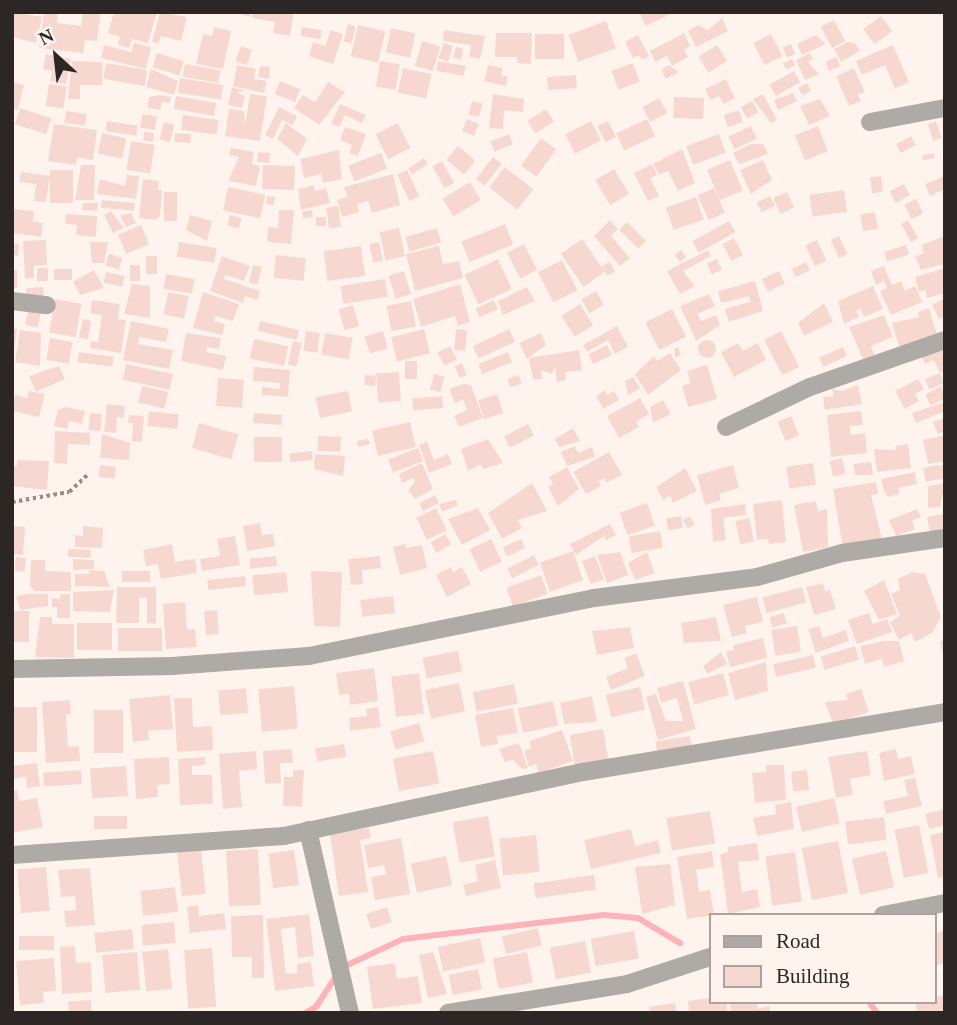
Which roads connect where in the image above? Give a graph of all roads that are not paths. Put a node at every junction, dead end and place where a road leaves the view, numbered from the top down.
1 (945, 108) edge
2 (870, 122) dead end
3 (12, 301) edge
4 (47, 305) dead end
5 (945, 341) edge
6 (726, 427) dead end
7 (945, 538) edge
8 (12, 668) edge
9 (945, 712) edge
10 (308, 830) junction
11 (12, 855) edge
12 (945, 902) edge
13 (893, 913) edge
14 (708, 958) edge
15 (350, 1013) edge
16 (448, 1013) edge

1 - 2 street
3 - 4 street
5 - 6 street
7 - 8 street
9 - 10 street
10 - 11 street
10 - 15 street
12 - 13 street
14 - 16 street

